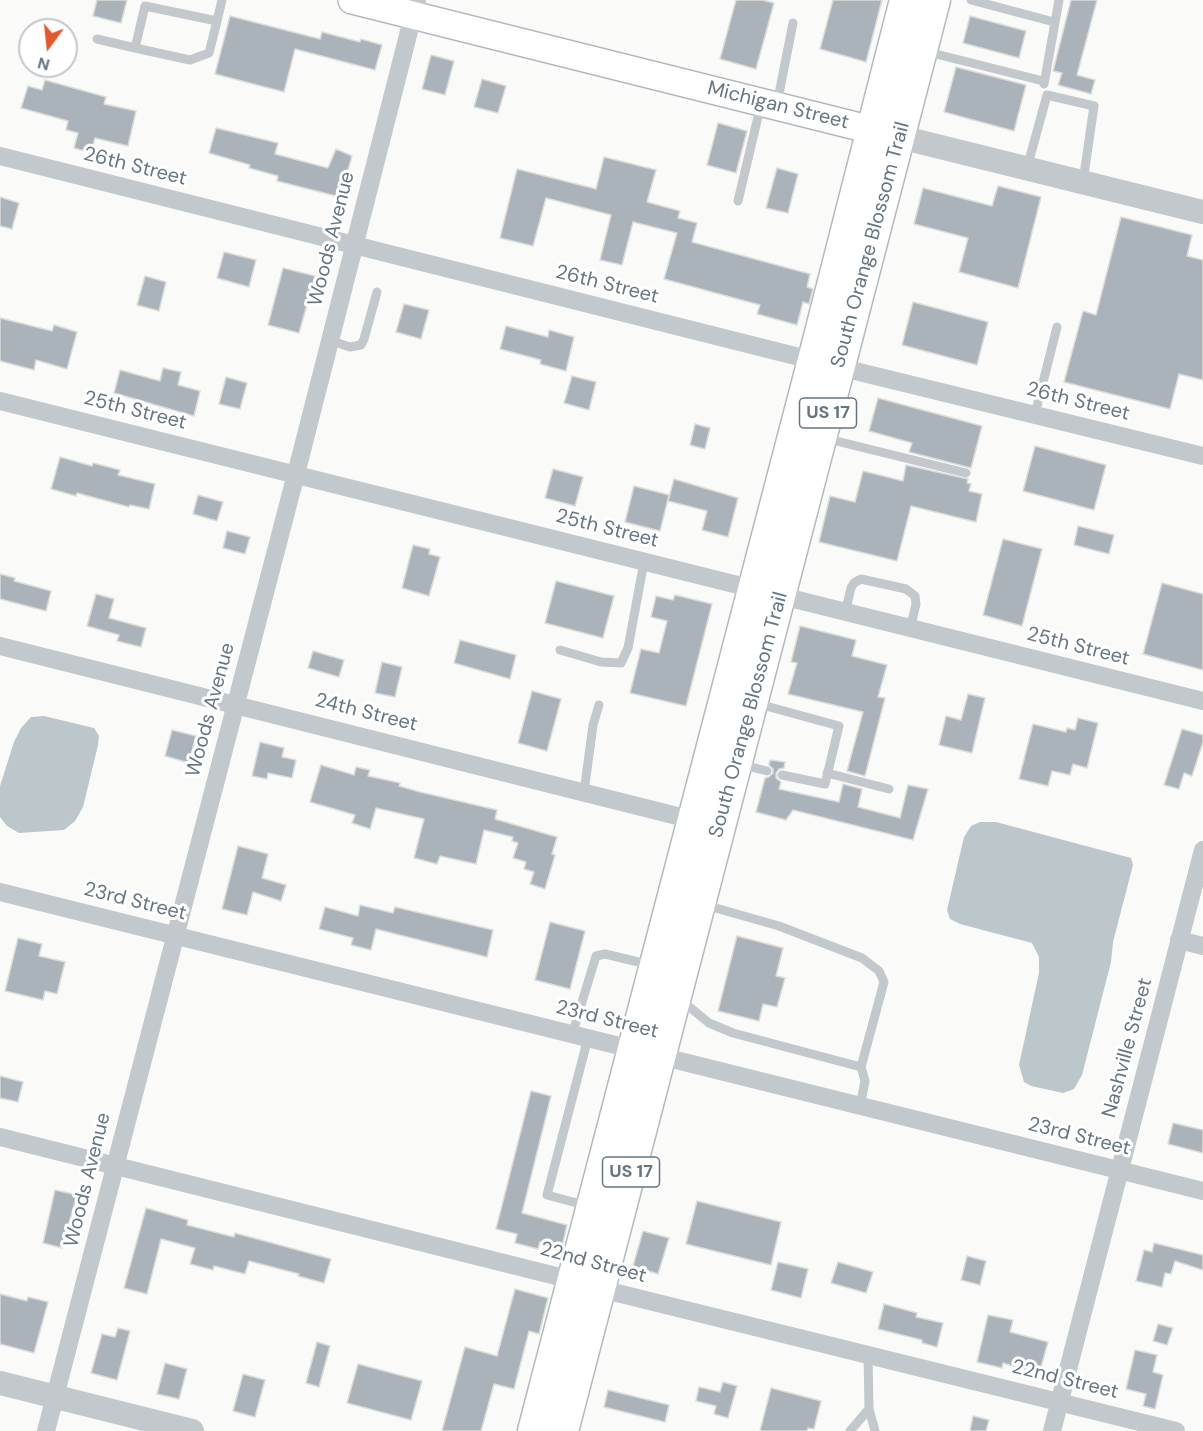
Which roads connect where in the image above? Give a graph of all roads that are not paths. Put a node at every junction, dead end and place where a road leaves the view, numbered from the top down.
1 (222, 0) edge
2 (352, 0) edge
3 (905, 0) edge
4 (935, 0) edge
5 (971, 0) edge
6 (1059, 0) edge
7 (415, 8) edge
8 (217, 21) junction
9 (1054, 22) junction
10 (793, 23) dead end
11 (97, 39) dead end
12 (135, 48) junction
13 (922, 51) junction
14 (1043, 81) junction
15 (1047, 95) junction
16 (769, 104) junction
17 (872, 129) junction
18 (900, 137) junction
19 (0, 156) edge
20 (1027, 168) junction
21 (1083, 182) junction
22 (738, 201) dead end
23 (1203, 212) edge
24 (353, 244) junction
25 (377, 292) dead end
26 (1057, 327) dead end
27 (329, 340) junction
28 (826, 363) junction
29 (0, 401) edge
30 (1035, 414) junction
31 (821, 437) junction
32 (1203, 456) edge
33 (966, 473) dead end
34 (296, 474) junction
35 (644, 562) junction
36 (766, 593) junction
37 (845, 613) junction
38 (910, 628) junction
39 (0, 646) edge
40 (560, 650) dead end
41 (1203, 701) edge
42 (235, 703) junction
43 (752, 703) junction
44 (599, 705) dead end
45 (737, 763) junction
46 (767, 771) dead end
47 (827, 773) junction
48 (783, 775) dead end
49 (889, 789) dead end
50 (584, 792) junction
51 (706, 823) junction
52 (1203, 850) edge
53 (0, 892) edge
54 (700, 903) junction
55 (176, 935) junction
56 (1179, 940) junction
57 (1203, 946) edge
58 (653, 966) junction
59 (675, 1002) junction
60 (580, 1036) junction
61 (631, 1050) junction
62 (660, 1057) junction
63 (861, 1067) junction
64 (860, 1106) junction
65 (0, 1137) edge
66 (115, 1165) junction
67 (1120, 1170) junction
68 (1203, 1191) edge
69 (591, 1206) junction
70 (572, 1281) junction
71 (600, 1289) junction
72 (868, 1354) junction
73 (0, 1383) edge
74 (56, 1397) junction
75 (1060, 1401) junction
76 (868, 1409) junction
77 (46, 1431) edge
78 (192, 1431) edge
79 (533, 1431) edge
80 (563, 1431) edge
81 (850, 1431) edge
82 (875, 1431) edge
83 (1052, 1431) edge
84 (1176, 1431) edge

1 - 8 lane
2 - 7 main road, Michigan Street
3 - 17 main road, South Orange Blossom Trail / US 17
4 - 13 main road, South Orange Blossom Trail / US 17
5 - 9 lane
6 - 9 lane
7 - 16 main road, Michigan Street
7 - 24 street, Woods Avenue
8 - 12 lane
8 - 12 lane
9 - 14 lane
10 - 16 lane
11 - 12 lane
13 - 14 lane
13 - 18 main road, South Orange Blossom Trail / US 17
14 - 15 lane
15 - 20 lane
15 - 21 lane
16 - 17 main road, Michigan Street
16 - 22 lane
17 - 18 main road, Michigan Street
17 - 28 main road, South Orange Blossom Trail / US 17
18 - 20 street, Michigan Street
18 - 28 main road, South Orange Blossom Trail / US 17
19 - 24 street, 26th Street
20 - 21 street, Michigan Street
21 - 23 street, Michigan Street
24 - 27 street, Woods Avenue
24 - 28 street, 26th Street
25 - 27 lane
26 - 30 lane
27 - 34 street, Woods Avenue
28 - 30 street, 26th Street
28 - 31 main road, South Orange Blossom Trail / US 17
28 - 36 main road, South Orange Blossom Trail / US 17
29 - 34 street, 25th Street
30 - 32 street, 26th Street
31 - 33 lane
31 - 36 main road, South Orange Blossom Trail / US 17
34 - 35 street, 25th Street
34 - 42 street, Woods Avenue
35 - 36 street, 25th Street
35 - 40 lane
36 - 37 street, 25th Street
36 - 43 main road, South Orange Blossom Trail / US 17
36 - 51 main road, South Orange Blossom Trail / US 17
37 - 38 street, 25th Street
37 - 38 lane
38 - 41 street, 25th Street
39 - 42 street, 24th Street
42 - 50 street, 24th Street
42 - 55 street, Woods Avenue
43 - 45 main road, South Orange Blossom Trail / US 17
43 - 47 lane
44 - 50 lane
45 - 46 lane
45 - 51 main road, South Orange Blossom Trail / US 17
47 - 48 lane
47 - 49 lane
50 - 51 street, 24th Street
51 - 54 main road, South Orange Blossom Trail / US 17
51 - 58 main road, South Orange Blossom Trail / US 17
52 - 56 street, Nashville Street
53 - 55 street, 23rd Street
54 - 59 main road, South Orange Blossom Trail / US 17
54 - 63 lane
55 - 60 street, 23rd Street
55 - 66 street, Woods Avenue
56 - 57 street
56 - 67 street, Nashville Street
58 - 60 lane
58 - 61 main road, South Orange Blossom Trail / US 17
59 - 62 main road, South Orange Blossom Trail / US 17
59 - 63 lane
60 - 61 street, 23rd Street
60 - 69 lane
61 - 62 street, 23rd Street
61 - 69 main road, South Orange Blossom Trail / US 17
62 - 64 street, 23rd Street
62 - 71 main road, South Orange Blossom Trail / US 17
63 - 64 lane
64 - 67 street, 23rd Street
65 - 66 street, 22nd Street
66 - 70 street, 22nd Street
66 - 74 street, Woods Avenue
67 - 68 street, 23rd Street
67 - 75 street, Nashville Street
69 - 70 main road, South Orange Blossom Trail / US 17
70 - 71 street, 22nd Street
70 - 79 main road, South Orange Blossom Trail / US 17
71 - 72 street, 22nd Street
71 - 80 main road, South Orange Blossom Trail / US 17
72 - 75 street, 22nd Street
72 - 76 lane
73 - 74 street
74 - 77 street, Woods Avenue
74 - 78 street
75 - 83 street, Nashville Street
75 - 84 street, 22nd Street
76 - 81 lane
76 - 82 lane

